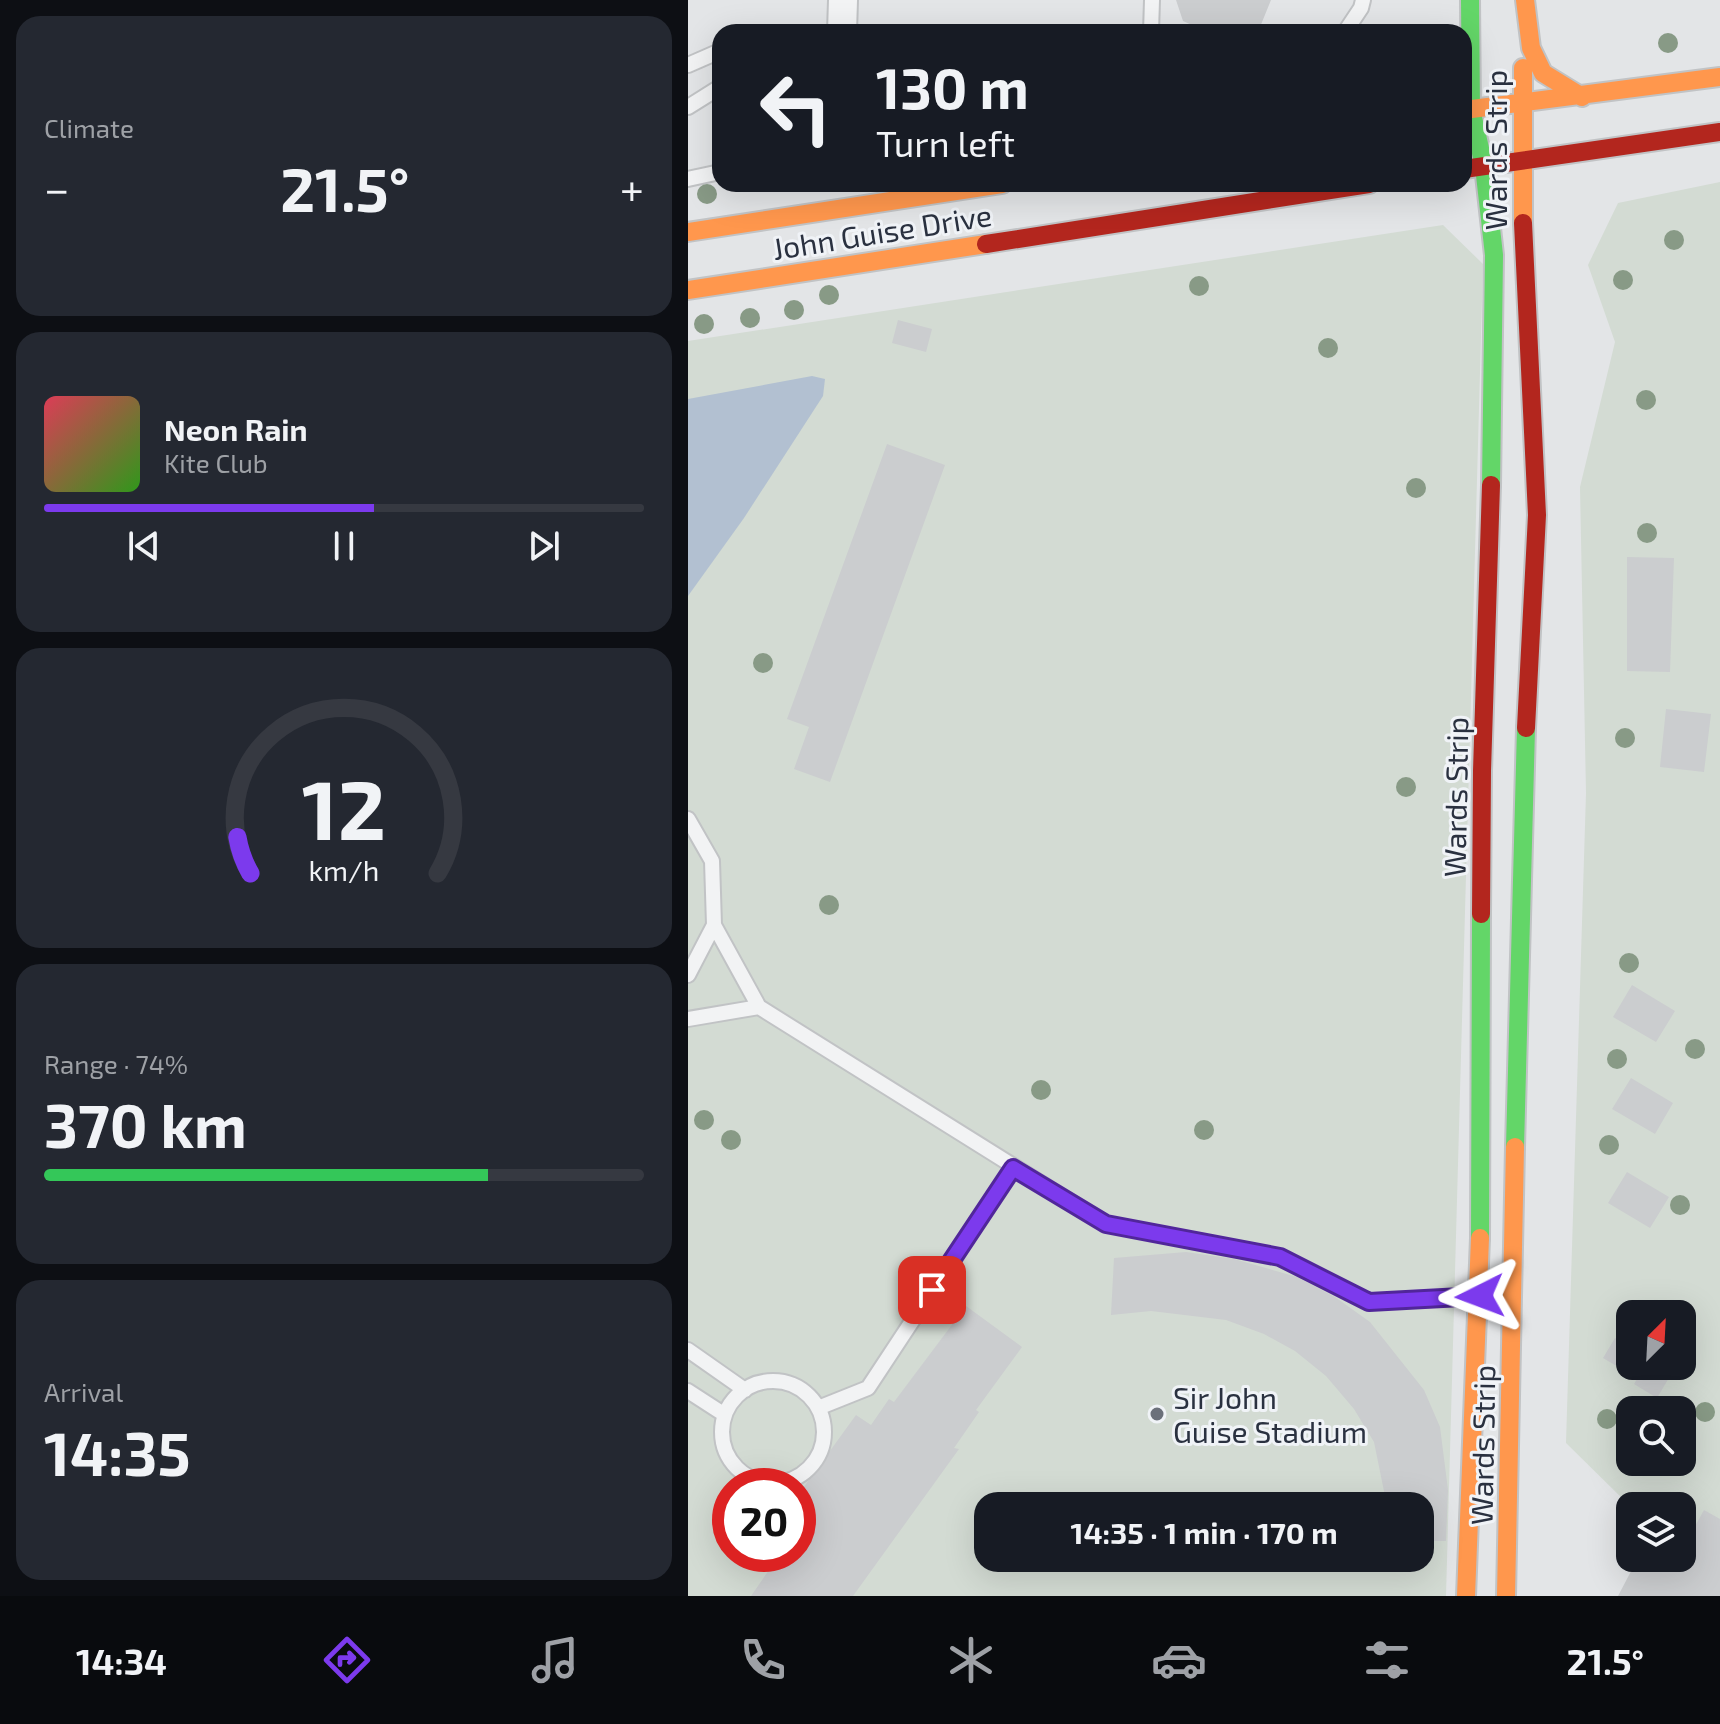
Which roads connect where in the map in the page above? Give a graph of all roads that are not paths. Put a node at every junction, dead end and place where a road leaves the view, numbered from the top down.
1 (843, 0) edge
2 (1152, 0) edge
3 (1363, 0) edge
4 (1470, 0) edge
5 (1525, 0) edge
6 (842, 24) edge
7 (1151, 24) edge
8 (1350, 24) edge
9 (1470, 24) edge
10 (712, 54) edge
11 (688, 65) edge
12 (1720, 77) edge
13 (712, 92) edge
14 (1582, 97) junction
15 (1522, 101) junction
16 (688, 107) edge
17 (1472, 108) edge
18 (1472, 123) edge
19 (1720, 132) edge
20 (1521, 160) junction
21 (1484, 166) junction
22 (1472, 168) edge
23 (712, 174) edge
24 (688, 179) edge
25 (901, 192) edge
26 (1318, 192) edge
27 (838, 197) edge
28 (688, 232) edge
29 (688, 290) edge
30 (688, 819) edge
31 (714, 925) junction
32 (688, 975) edge
33 (759, 1007) junction
34 (688, 1019) edge
35 (1013, 1168) junction
36 (1480, 1296) junction
37 (1513, 1298) junction
38 (688, 1350) edge
39 (745, 1390) junction
40 (688, 1391) edge
41 (818, 1408) junction
42 (725, 1415) junction
43 (1466, 1596) edge
44 (1506, 1596) edge

1 - 6 street
2 - 7 lane
3 - 8 lane
4 - 9 main road, Wards Strip
5 - 14 main road
5 - 15 main road, Wards Strip
10 - 11 lane
12 - 14 main road
13 - 16 lane
14 - 15 main road
15 - 17 main road
15 - 20 main road, Wards Strip
18 - 21 main road, Wards Strip
19 - 20 main road
20 - 21 main road
20 - 37 main road, Wards Strip
21 - 22 main road
21 - 36 main road, Wards Strip
23 - 24 lane
25 - 27 main road, John Guise Drive
26 - 29 main road, John Guise Drive
27 - 28 main road, John Guise Drive
30 - 31 lane
31 - 32 lane
31 - 33 lane
33 - 34 lane
33 - 35 lane
35 - 36 lane
35 - 41 lane
36 - 37 lane
36 - 43 main road, Wards Strip
37 - 44 main road, Wards Strip
38 - 39 lane
39 - 41 lane
39 - 42 lane
40 - 42 lane
41 - 42 lane

